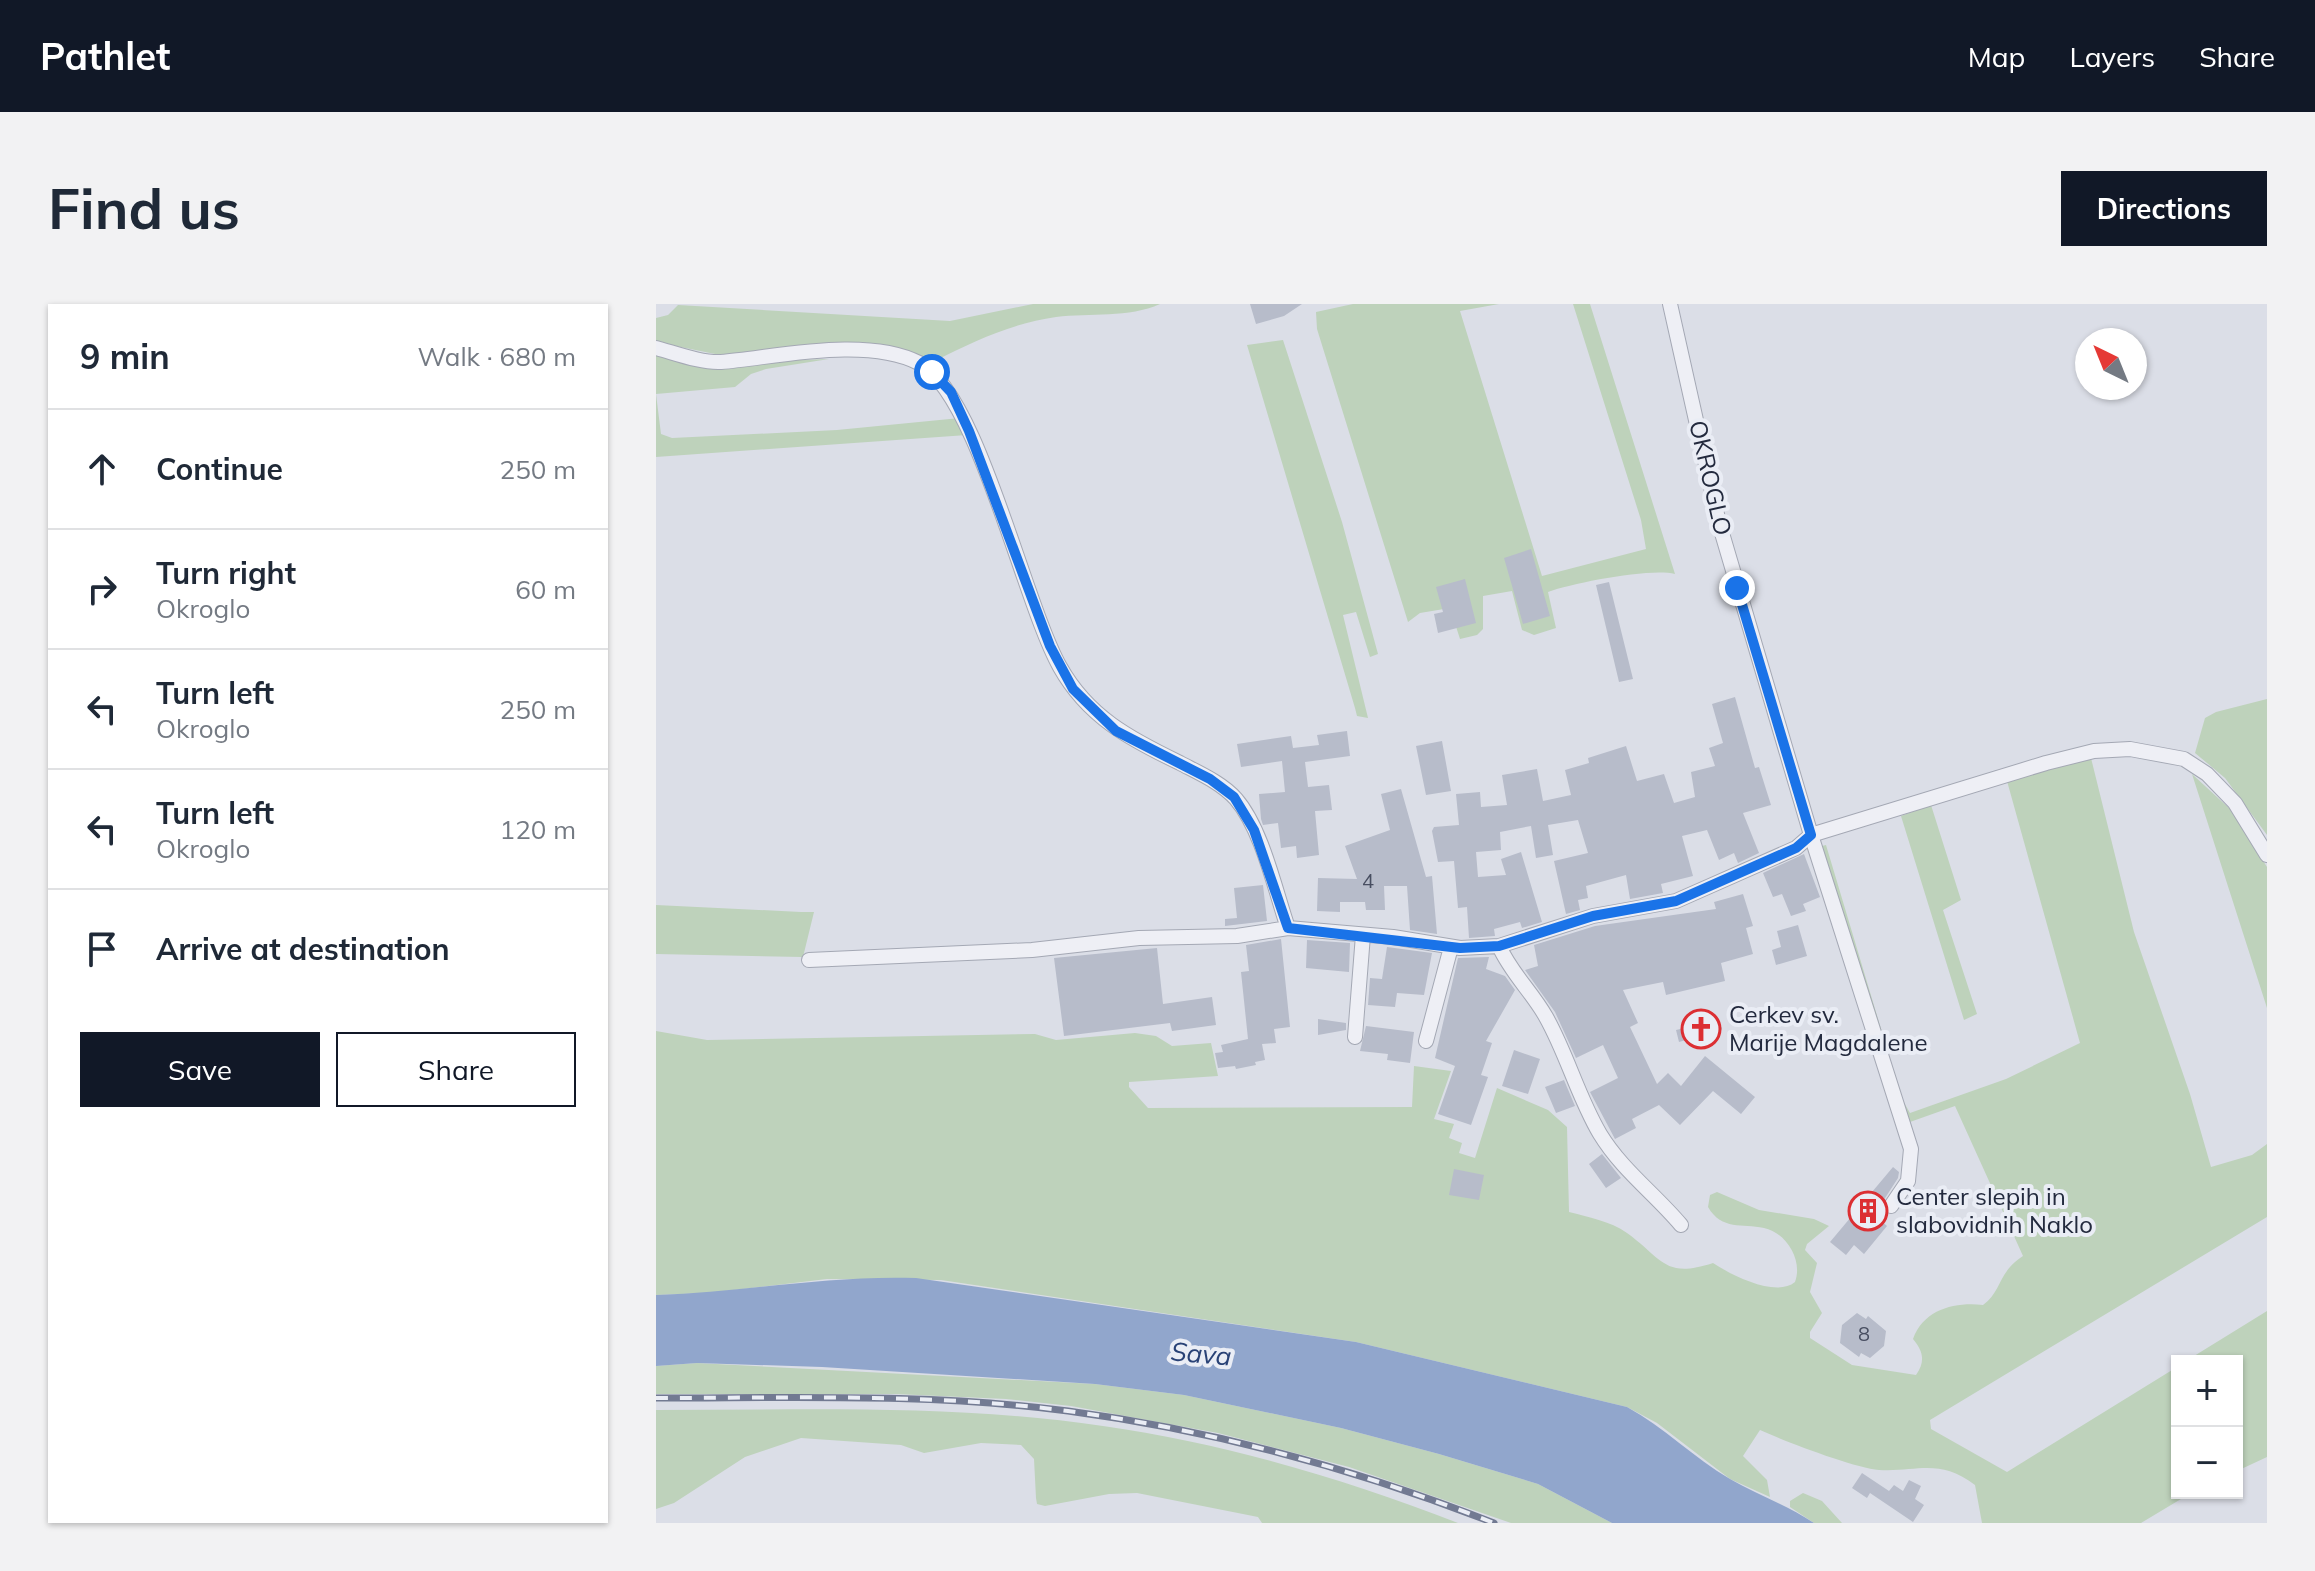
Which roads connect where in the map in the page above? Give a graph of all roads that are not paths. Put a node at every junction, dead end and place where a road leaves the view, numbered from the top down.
1 (1670, 304) edge
2 (656, 348) edge
3 (1811, 835) junction
4 (2267, 855) edge
5 (1288, 928) junction
6 (1363, 935) junction
7 (1499, 946) junction
8 (1451, 947) junction
9 (809, 960) dead end
10 (1355, 1037) dead end
11 (1426, 1041) dead end
12 (1891, 1206) dead end
13 (1681, 1225) dead end

1 - 3 street, OKROGLO
2 - 5 street
3 - 4 street
3 - 7 street
3 - 12 street, OKROGLO
5 - 6 street
5 - 9 street
6 - 8 street
6 - 10 street
7 - 8 street
7 - 13 street
8 - 11 street

